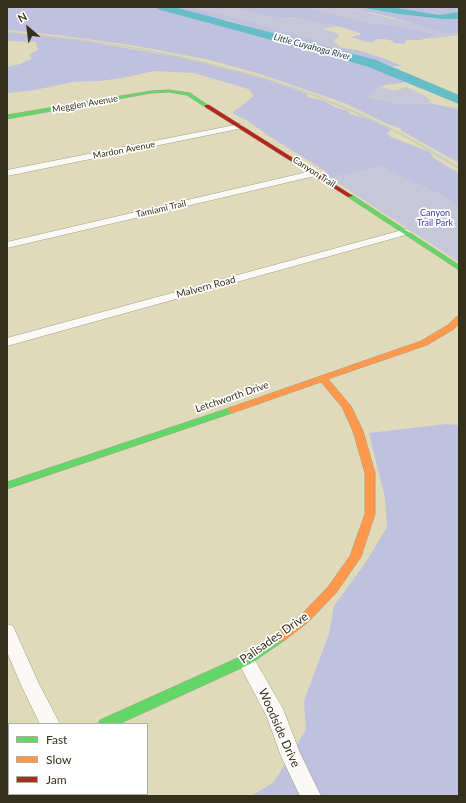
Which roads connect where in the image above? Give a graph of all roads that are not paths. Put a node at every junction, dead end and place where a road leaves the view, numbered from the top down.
1 (163, 91) joint
2 (7, 117) edge
3 (240, 126) junction
4 (7, 173) edge
5 (316, 173) junction
6 (406, 232) junction
7 (7, 245) edge
8 (459, 268) edge
9 (459, 319) edge
10 (7, 342) edge
11 (323, 379) junction
12 (7, 486) edge
13 (7, 632) edge
14 (246, 660) junction
15 (50, 723) edge
16 (107, 723) edge
17 (311, 796) edge

1 - 2 street, Megglen Avenue
1 - 3 street, Canyon Trail
3 - 4 street, Mardon Avenue
3 - 5 street, Canyon Trail
5 - 6 street, Canyon Trail
5 - 7 street, Tamiami Trail
6 - 8 street, Canyon Trail
6 - 10 street, Malvern Road
9 - 11 street, Letchworth Drive
11 - 12 street, Letchworth Drive
11 - 14 street, Palisades Drive
13 - 15 street
14 - 16 street, Palisades Drive
14 - 17 street, Woodside Drive

